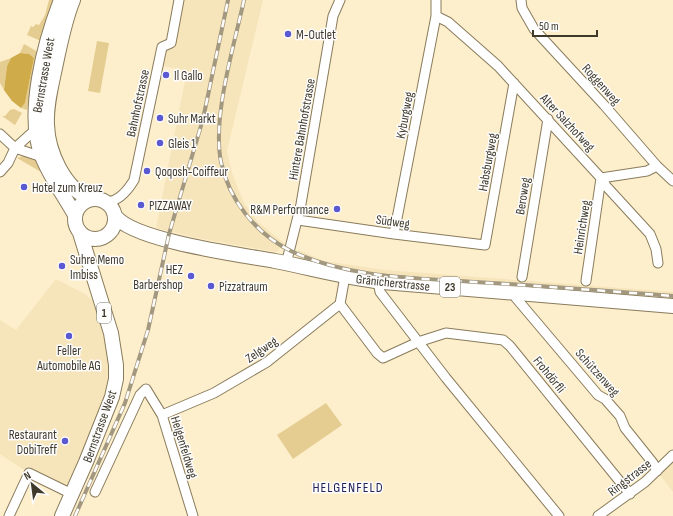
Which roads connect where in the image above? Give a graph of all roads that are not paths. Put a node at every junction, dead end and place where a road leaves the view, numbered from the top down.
1 (61, 0) edge
2 (73, 0) edge
3 (179, 0) edge
4 (340, 0) edge
5 (436, 0) edge
6 (521, 0) edge
7 (436, 16) junction
8 (514, 83) junction
9 (548, 119) junction
10 (36, 130) junction
11 (0, 134) edge
12 (16, 148) junction
13 (42, 157) junction
14 (657, 166) junction
15 (0, 172) edge
16 (602, 178) junction
17 (673, 181) edge
18 (90, 200) junction
19 (107, 202) junction
20 (75, 215) junction
21 (115, 216) junction
22 (298, 220) junction
23 (140, 232) junction
24 (80, 233) junction
25 (394, 234) junction
26 (105, 236) junction
27 (485, 245) joint
28 (90, 262) junction
29 (658, 263) dead end
30 (286, 264) junction
31 (345, 276) junction
32 (522, 277) dead end
33 (378, 281) junction
34 (586, 281) dead end
35 (515, 292) junction
36 (340, 304) junction
37 (673, 306) edge
38 (418, 342) junction
39 (162, 415) junction
40 (673, 455) edge
41 (658, 472) junction
42 (95, 492) dead end
43 (72, 494) junction
44 (630, 494) junction
45 (9, 516) edge
46 (62, 516) edge
47 (193, 516) edge
48 (559, 516) edge
49 (598, 516) edge

1 - 10 main road, Bernstrasse West / 1
2 - 18 main road, Bernstrasse West
3 - 19 street, Bahnhofstrasse
4 - 22 street, Hintere Bahnhofstrasse
5 - 7 street, Kyburgweg
6 - 14 street, Roggenweg
7 - 8 street, Alter Salzhofweg
7 - 25 street, Kyburgweg
8 - 9 street, Alter Salzhofweg
8 - 27 street, Habsburgweg
9 - 16 street, Alter Salzhofweg
9 - 32 street, Beroweg
10 - 12 street
10 - 13 main road, Bernstrasse West / 1
11 - 12 street
12 - 13 street
12 - 15 street
13 - 20 main road, Bernstrasse West / 1
14 - 16 street
14 - 17 street, Roggenweg
16 - 29 street, Alter Salzhofweg
16 - 34 street, Heinrichweg
18 - 19 main road
18 - 20 main road
19 - 21 main road
20 - 24 main road, 1
21 - 23 main road, Gränicherstrasse / 23
21 - 26 main road
22 - 25 street, Südweg
22 - 30 street, Hintere Bahnhofstrasse
23 - 26 main road, Gränicherstrasse / 23
23 - 30 main road, Gränicherstrasse / 23
24 - 26 main road
24 - 28 main road, Bernstrasse West / 1
25 - 27 street, Südweg
26 - 28 main road
28 - 43 main road, Bernstrasse West / 1
30 - 31 main road, Gränicherstrasse / 23
31 - 33 main road, Gränicherstrasse / 23
31 - 36 street
33 - 35 main road, Gränicherstrasse / 23
33 - 38 street
35 - 37 main road, Gränicherstrasse / 23
35 - 41 street, Schützenweg
36 - 38 street, Frohdörfli
36 - 39 street, Zelgweg
38 - 44 street, Frohdörfli
38 - 48 street
39 - 42 street, Helgenfeldweg
39 - 47 street, Helgenfeldweg
40 - 41 street, Ringstrasse
41 - 44 street, Ringstrasse
43 - 45 street
43 - 46 main road, Bernstrasse West / 1
44 - 49 street, Ringstrasse

